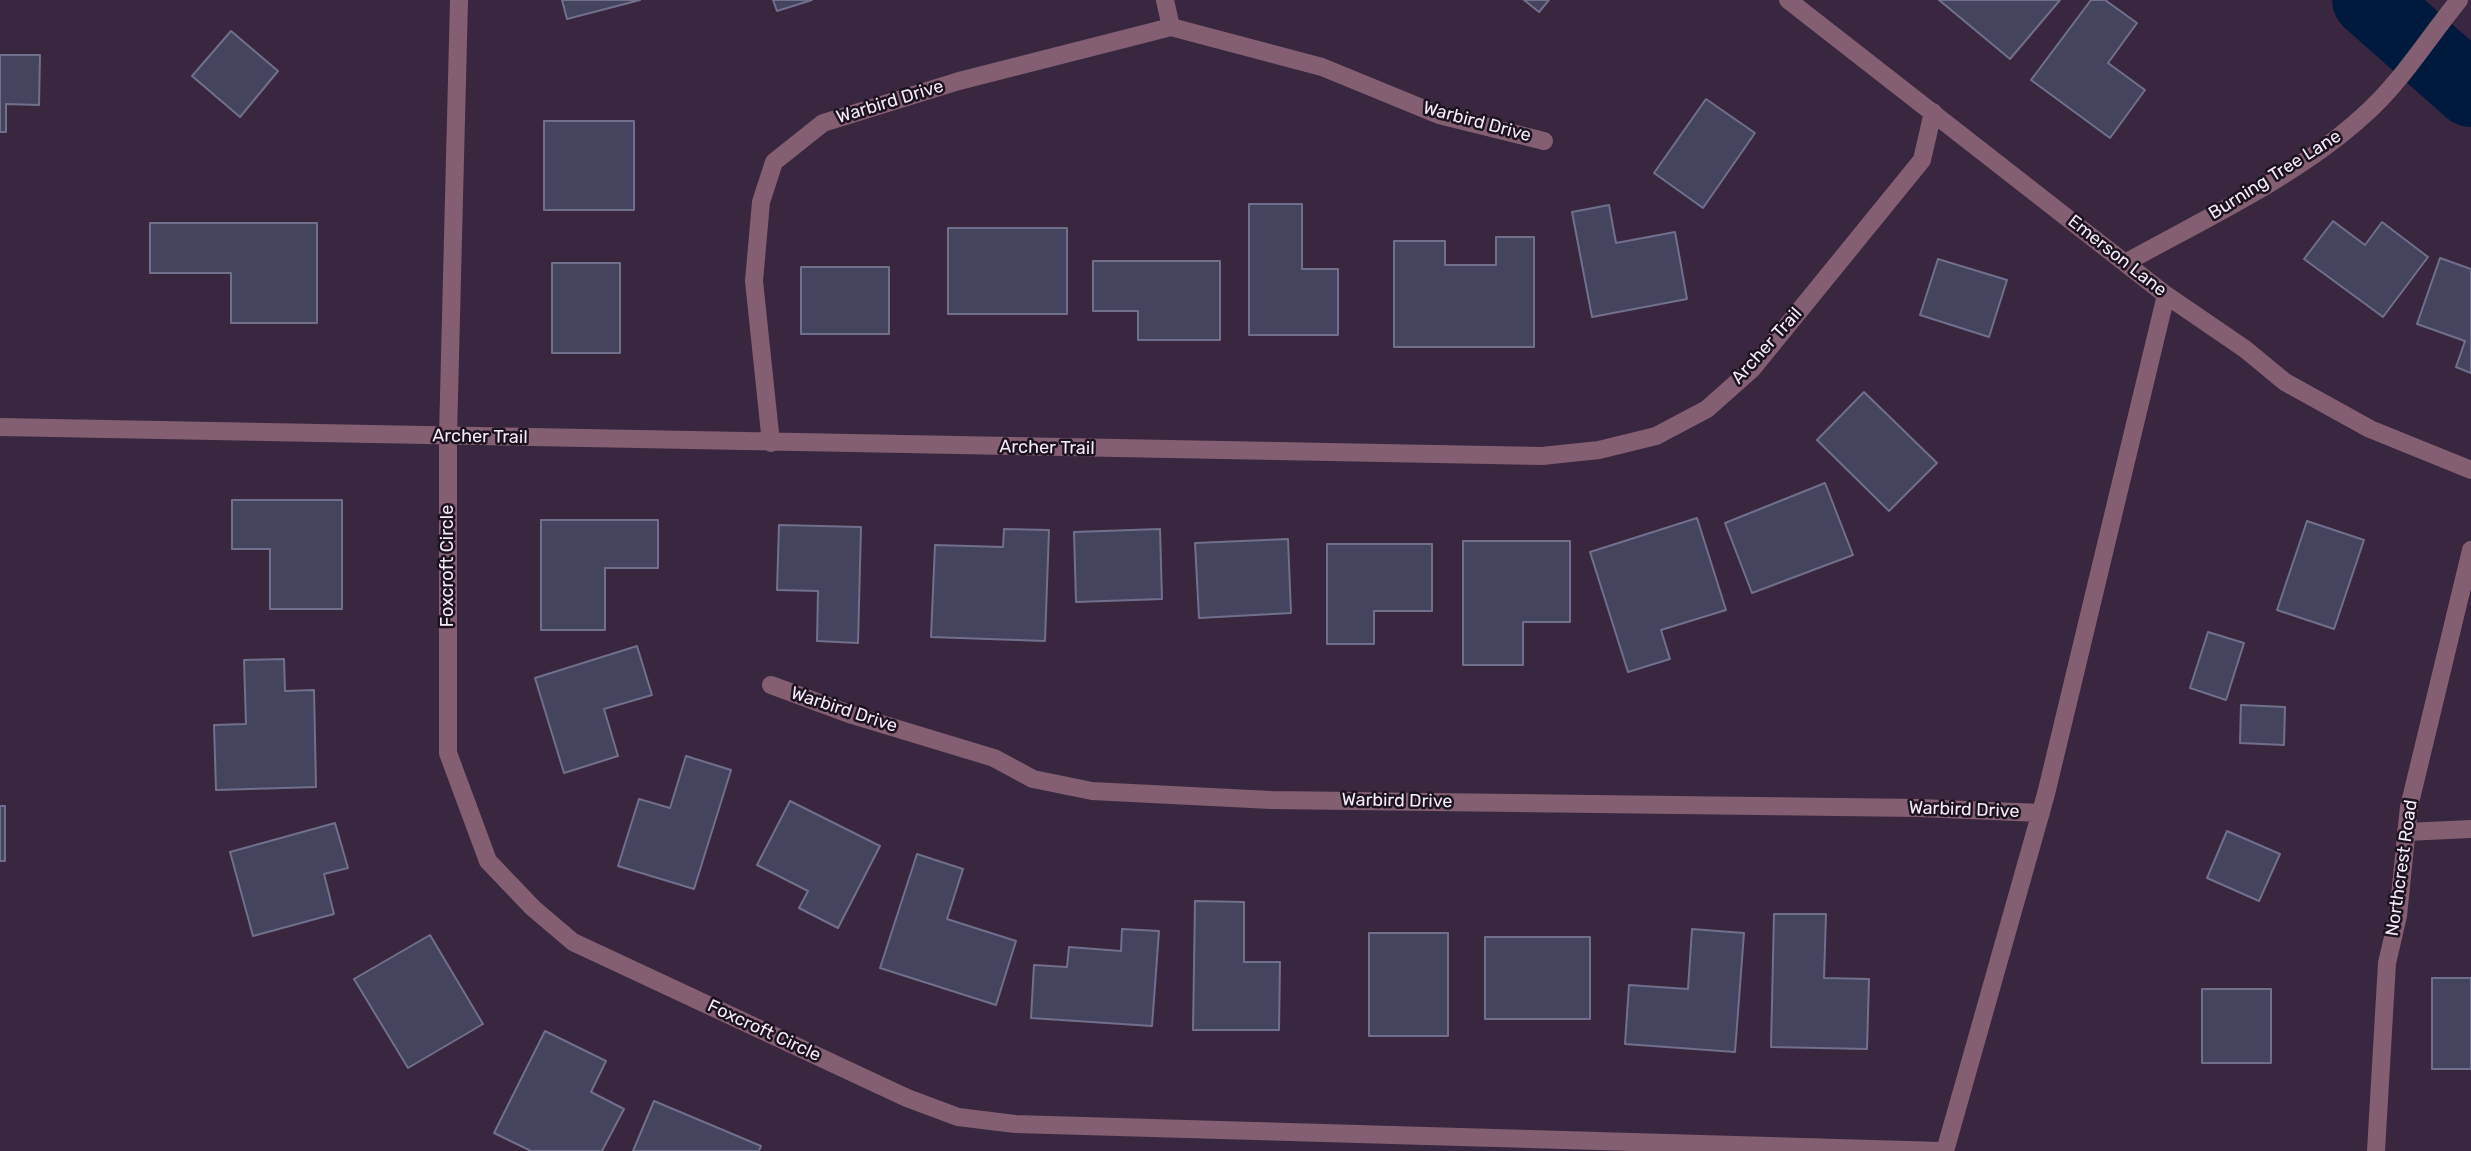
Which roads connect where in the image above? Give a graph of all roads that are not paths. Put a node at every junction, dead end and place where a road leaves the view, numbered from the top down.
1 (459, 0) edge
2 (1165, 0) edge
3 (1788, 0) edge
4 (2459, 0) edge
5 (1171, 27) junction
6 (1933, 113) junction
7 (1544, 141) dead end
8 (2125, 263) junction
9 (2166, 295) junction
10 (0, 427) edge
11 (448, 436) junction
12 (771, 443) junction
13 (2471, 470) edge
14 (2471, 550) edge
15 (771, 685) dead end
16 (2041, 813) junction
17 (2471, 829) edge
18 (2406, 832) junction
19 (1943, 1151) edge
20 (2376, 1151) edge

1 - 11 street, Foxcroft Circle
2 - 5 street
3 - 6 street, Emerson Lane
4 - 8 street, Burning Tree Lane
5 - 7 street, Warbird Drive
5 - 12 street, Warbird Drive
6 - 8 street, Emerson Lane
6 - 12 street, Archer Trail
8 - 9 street, Emerson Lane
9 - 13 street, Emerson Lane
9 - 16 street
10 - 11 street, Archer Trail
11 - 12 street, Archer Trail
11 - 19 street, Foxcroft Circle
14 - 18 street, Northcrest Road
15 - 16 street, Warbird Drive
16 - 19 street
17 - 18 street
18 - 20 street, Northcrest Road

